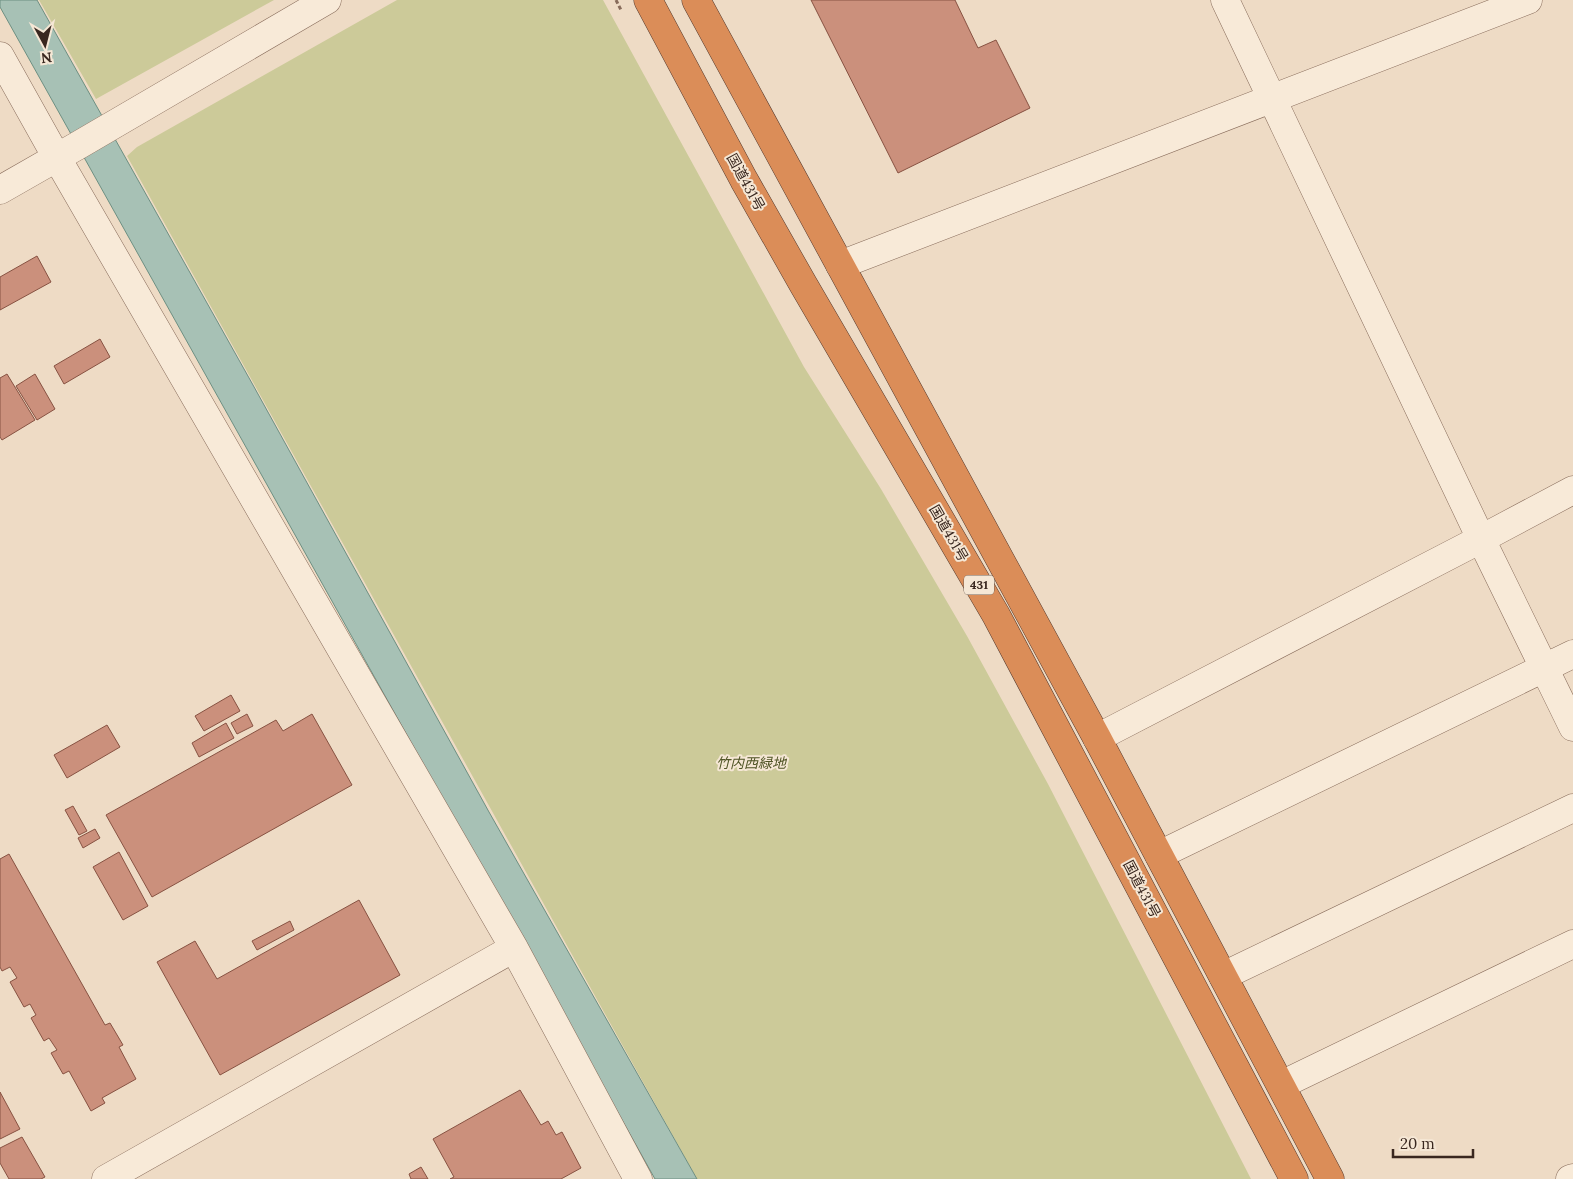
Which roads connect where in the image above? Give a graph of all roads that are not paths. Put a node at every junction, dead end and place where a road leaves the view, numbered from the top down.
1 (327, 0) edge
2 (648, 0) edge
3 (696, 0) edge
4 (1224, 0) edge
5 (1528, 0) edge
6 (0, 56) edge
7 (1271, 99) junction
8 (67, 152) junction
9 (0, 190) edge
10 (840, 265) junction
11 (1573, 490) edge
12 (1481, 539) junction
13 (1573, 654) edge
14 (1544, 669) junction
15 (1573, 727) edge
16 (1096, 738) junction
17 (1573, 808) edge
18 (1159, 855) junction
19 (1573, 944) edge
20 (514, 948) junction
21 (1223, 976) junction
22 (1281, 1085) junction
23 (106, 1179) edge
24 (638, 1179) edge
25 (1294, 1179) edge
26 (1330, 1179) edge

1 - 8 street
2 - 25 highway, 国道431号 / 431
3 - 10 highway, 431
4 - 7 street
5 - 7 street
6 - 8 street
7 - 10 street
7 - 12 street
8 - 9 street
8 - 20 street
10 - 16 highway, 431
11 - 12 street
12 - 14 street
12 - 16 street
13 - 14 street
14 - 15 street
14 - 18 street
16 - 18 highway, 431
17 - 21 street
18 - 21 highway, 431
19 - 22 street
20 - 23 street
20 - 24 street
21 - 22 highway, 431
22 - 26 highway, 431

